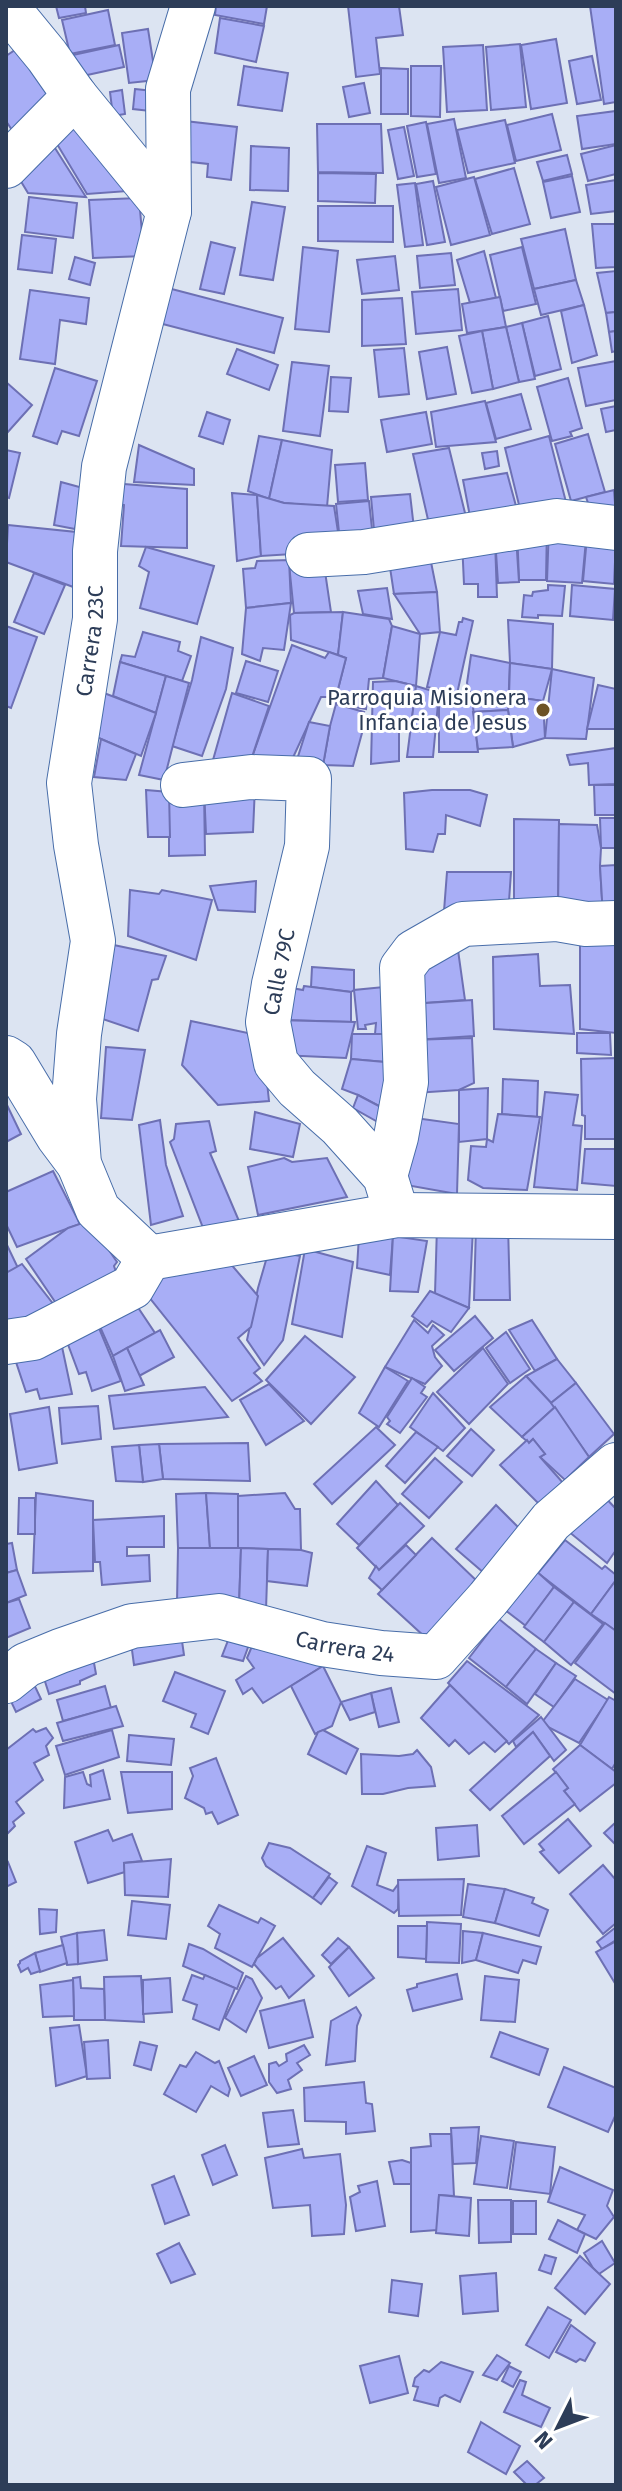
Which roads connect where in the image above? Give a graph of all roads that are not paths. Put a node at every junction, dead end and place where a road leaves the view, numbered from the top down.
1 (6, 6) edge
2 (193, 6) edge
3 (75, 96) junction
4 (6, 166) edge
5 (169, 211) junction
6 (616, 528) edge
7 (308, 555) dead end
8 (183, 785) dead end
9 (616, 923) edge
10 (6, 1058) edge
11 (79, 1164) junction
12 (391, 1196) junction
13 (616, 1217) edge
14 (149, 1258) junction
15 (6, 1342) edge
16 (616, 1465) edge
17 (6, 1681) edge

1 - 3 street
2 - 5 street, Carrera 23C
3 - 4 street
3 - 5 street
5 - 11 street, Carrera 23C
6 - 7 street
8 - 12 street, Calle 79C
9 - 12 street
10 - 11 street
11 - 14 street, Carrera 23C
12 - 13 street
12 - 14 street
14 - 15 street
16 - 17 street, Carrera 24

